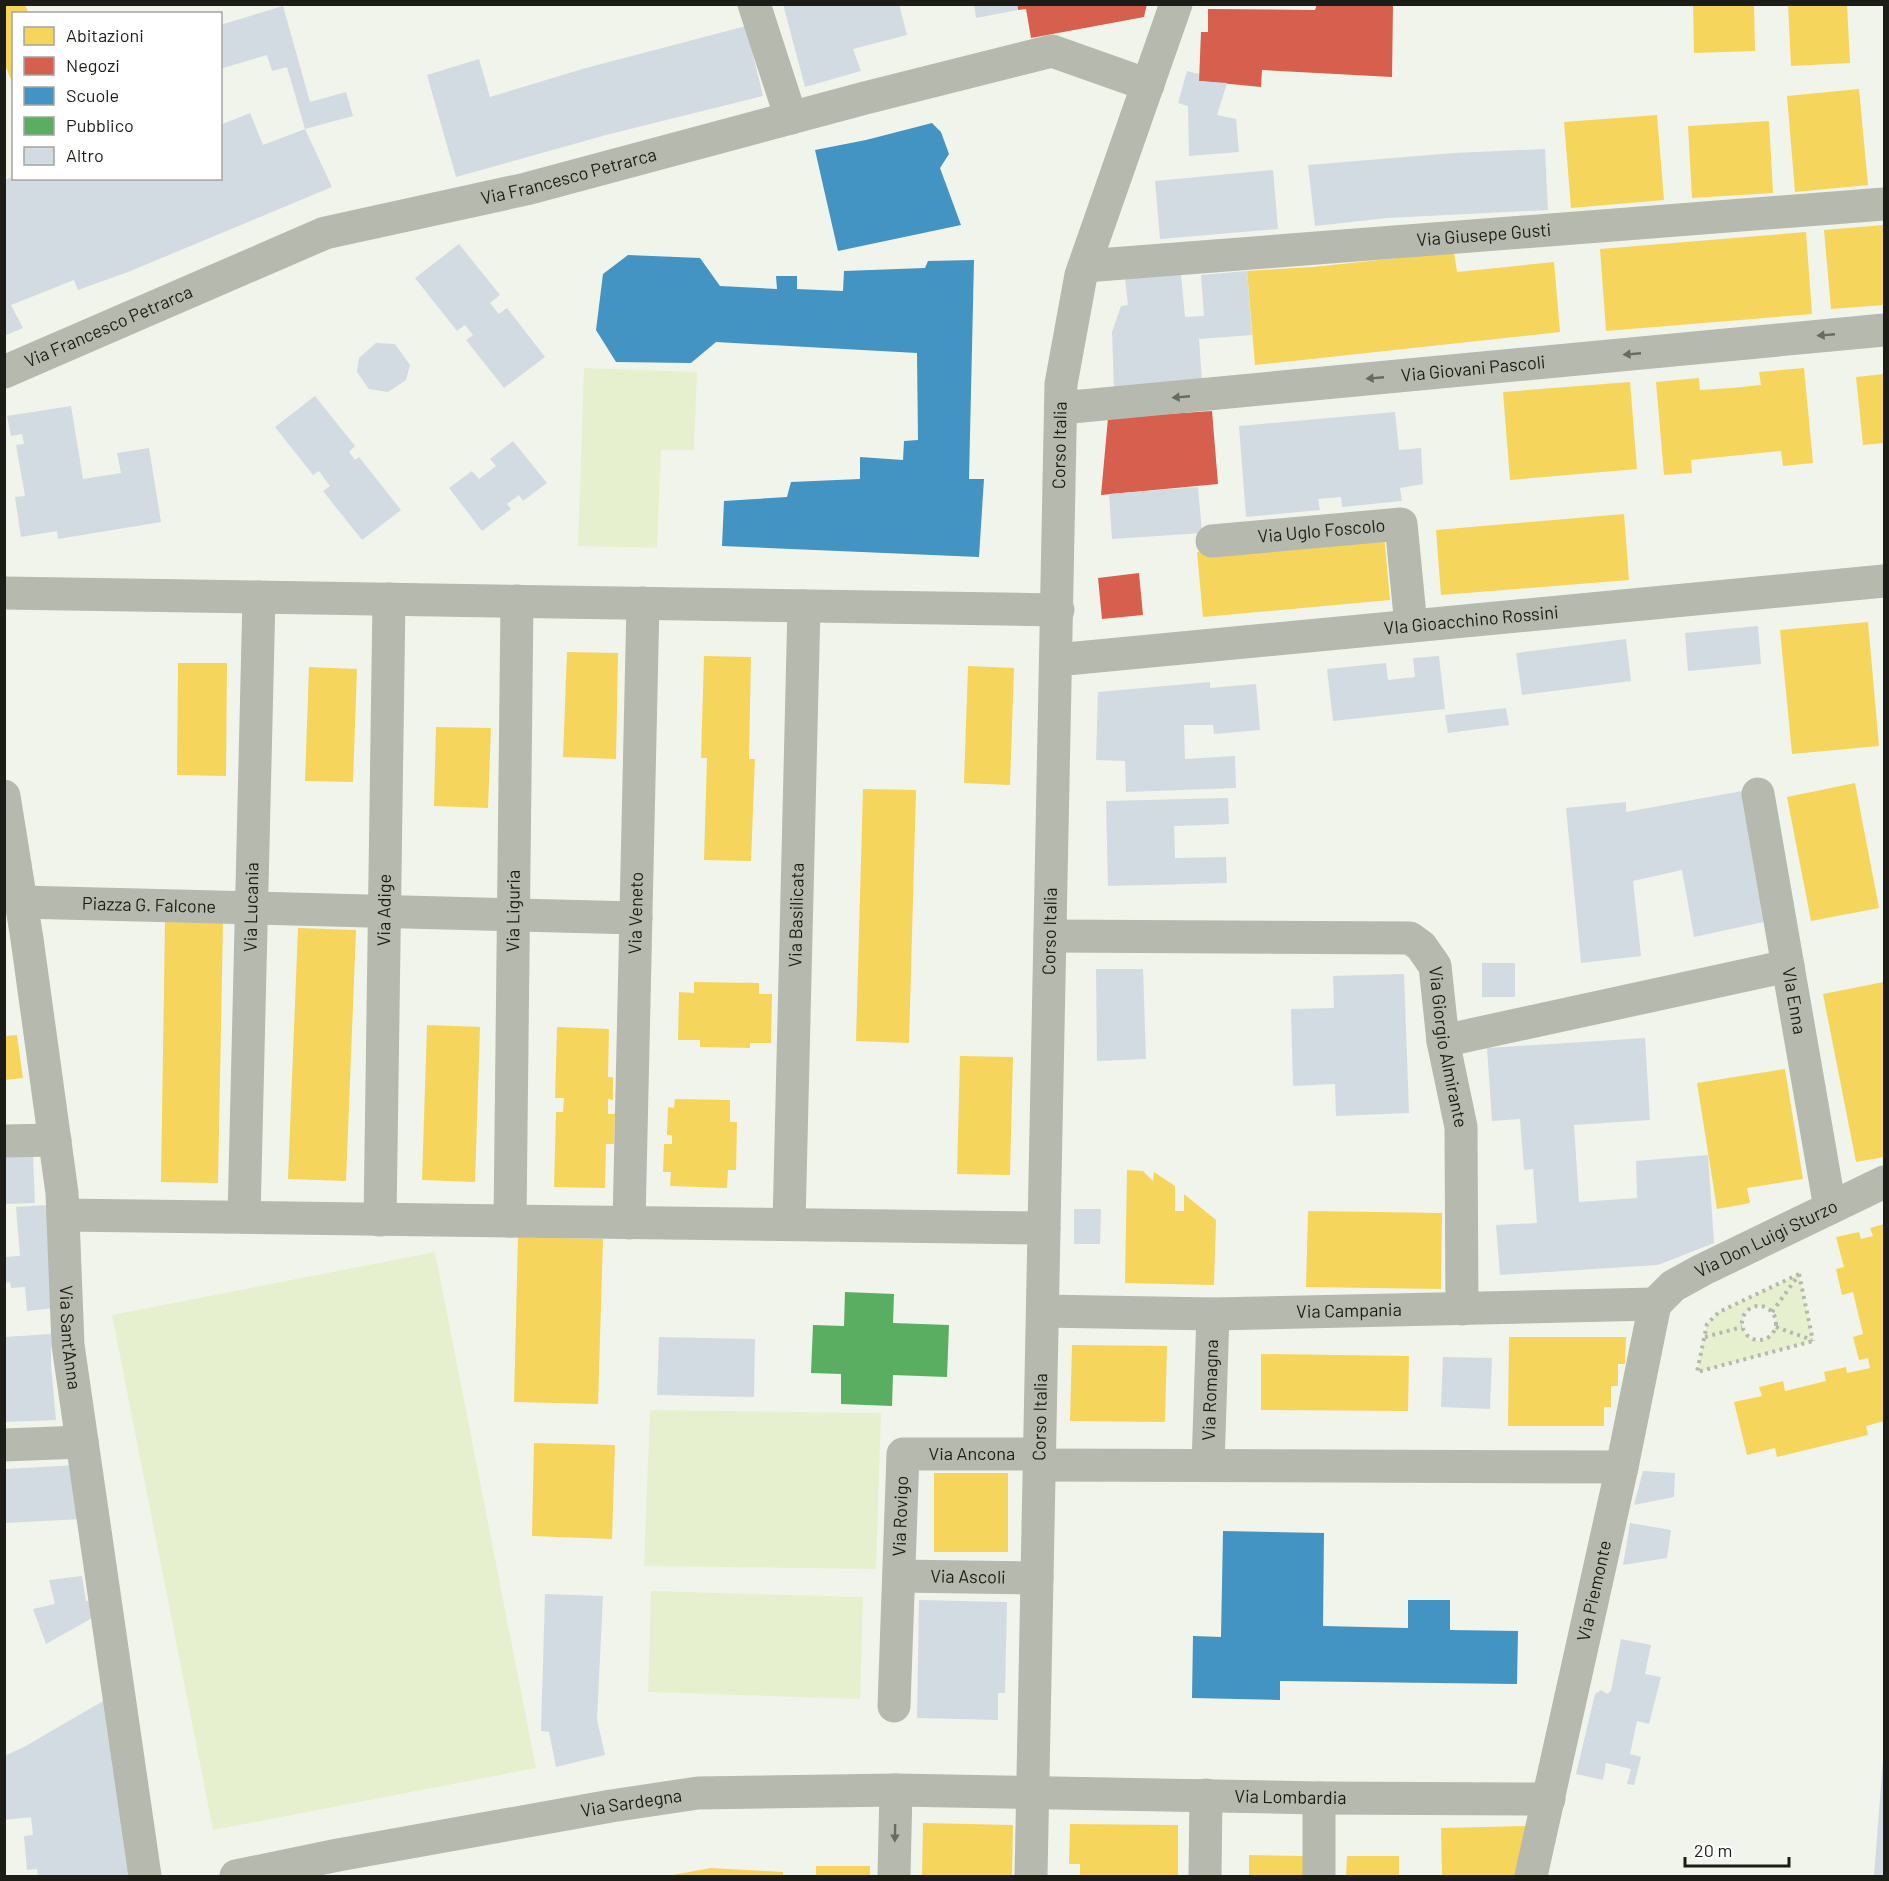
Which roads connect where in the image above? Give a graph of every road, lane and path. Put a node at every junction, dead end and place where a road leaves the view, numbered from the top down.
1 (754, 4) edge
2 (1176, 4) edge
3 (1148, 85) junction
4 (791, 118) junction
5 (1884, 204) edge
6 (1085, 266) junction
7 (1884, 330) edge
8 (4, 372) edge
9 (1061, 408) junction
10 (1212, 541) dead end
11 (1884, 581) edge
12 (4, 593) edge
13 (258, 597) junction
14 (389, 599) junction
15 (517, 601) junction
16 (643, 603) junction
17 (804, 606) junction
18 (1058, 610) junction
19 (1411, 626) junction
20 (1056, 660) junction
21 (1758, 794) dead end
22 (4, 796) edge
23 (21, 902) junction
24 (252, 908) junction
25 (385, 911) junction
26 (513, 914) junction
27 (636, 918) junction
28 (1050, 936) junction
29 (1788, 966) junction
30 (1443, 1041) junction
31 (55, 1140) junction
32 (4, 1141) edge
33 (1884, 1182) edge
34 (1830, 1208) junction
35 (63, 1215) junction
36 (244, 1217) junction
37 (380, 1220) junction
38 (510, 1221) junction
39 (629, 1222) junction
40 (789, 1224) junction
41 (1044, 1228) junction
42 (1799, 1274) junction
43 (1655, 1304) junction
44 (1462, 1309) junction
45 (1043, 1311) junction
46 (1772, 1312) junction
47 (1213, 1314) junction
48 (1743, 1327) junction
49 (1776, 1327) junction
50 (1705, 1337) junction
51 (1813, 1341) junction
52 (82, 1442) junction
53 (4, 1445) edge
54 (903, 1454) joint
55 (1039, 1459) junction
56 (1208, 1465) junction
57 (1622, 1467) junction
58 (900, 1576) junction
59 (1037, 1578) junction
60 (894, 1707) dead end
61 (896, 1790) junction
62 (1033, 1793) junction
63 (1206, 1795) junction
64 (1319, 1797) junction
65 (1549, 1799) junction
66 (145, 1876) edge
67 (236, 1876) edge
68 (894, 1876) edge
69 (1031, 1876) edge
70 (1205, 1876) edge
71 (1319, 1876) edge
72 (1531, 1876) edge

1 - 4 street
2 - 3 street, Corso Italia
3 - 4 street, Via Francesco Petrarca
3 - 6 street, Corso Italia
4 - 8 street, Via Francesco Petrarca
5 - 6 street, Via Giusepe Gusti
6 - 9 street, Corso Italia
7 -> 9 street, Via Giovani Pascoli
9 - 18 street, Corso Italia
10 - 19 street, Via Uglo Foscolo
11 - 19 street, VIa Gioacchino Rossini
12 - 13 street
13 - 14 street
13 - 24 street, Via Lucania
14 - 15 street
14 - 25 street, Via Adige
15 - 16 street
15 - 26 street, Via Liguria
16 - 17 street
16 - 27 street, Via Veneto
17 - 18 street
17 - 40 street, Via Basilicata
18 - 20 street, Corso Italia
19 - 20 street, VIa Gioacchino Rossini
20 - 28 street, Corso Italia
21 - 29 street, VIa Enna
22 - 23 street, Via Sant'Anna
23 - 24 street, Piazza G. Falcone
23 - 31 street, Via Sant'Anna
24 - 25 street, Piazza G. Falcone
24 - 36 street, Via Lucania
25 - 26 street, Piazza G. Falcone
25 - 37 street, Via Adige
26 - 27 street, Piazza G. Falcone
26 - 38 street, Via Liguria
27 - 39 street, Via Veneto
28 - 30 street, Via Giorgio Almirante
28 - 41 street, Corso Italia
29 - 30 street
29 - 34 street, VIa Enna
30 - 44 street, Via Giorgio Almirante
31 - 32 street
31 - 35 street, Via Sant'Anna
33 - 34 street, Via Don Luigi Sturzo
34 - 43 street, Via Don Luigi Sturzo
35 - 36 street
35 - 52 street, Via Sant'Anna
36 - 37 street
37 - 38 street
38 - 39 street
39 - 40 street
40 - 41 street
41 - 45 street, Corso Italia
42 - 46 path
42 - 50 path
42 - 51 path
43 - 44 street, Via Campania
43 - 57 street, Via Piemonte
44 - 47 street, Via Campania
45 - 47 street, Via Campania
45 - 55 street, Corso Italia
46 - 48 path
46 - 49 path
47 - 56 street, Via Romagna
48 - 49 path
48 - 50 path
49 - 51 path
50 - 51 path
52 - 53 street
52 - 66 street, Via Sant'Anna
54 - 55 street, Via Ancona
54 - 58 street, Via Rovigo
55 - 56 street, Via Ancona
55 - 59 street, Corso Italia
56 - 57 street, Via Ancona
57 - 65 street, Via Piemonte
58 - 59 street, Via Ascoli
58 - 60 street, Via Rovigo
59 - 62 street, Corso Italia
61 - 62 street, Via Sardegna
61 - 67 street, Via Sardegna
61 -> 68 street
62 - 63 street, Via Lombardia
62 - 69 street, Corso Italia
63 - 64 street, Via Lombardia
63 - 70 street
64 - 65 street, Via Lombardia
64 - 71 street
65 - 72 street, Via Piemonte

